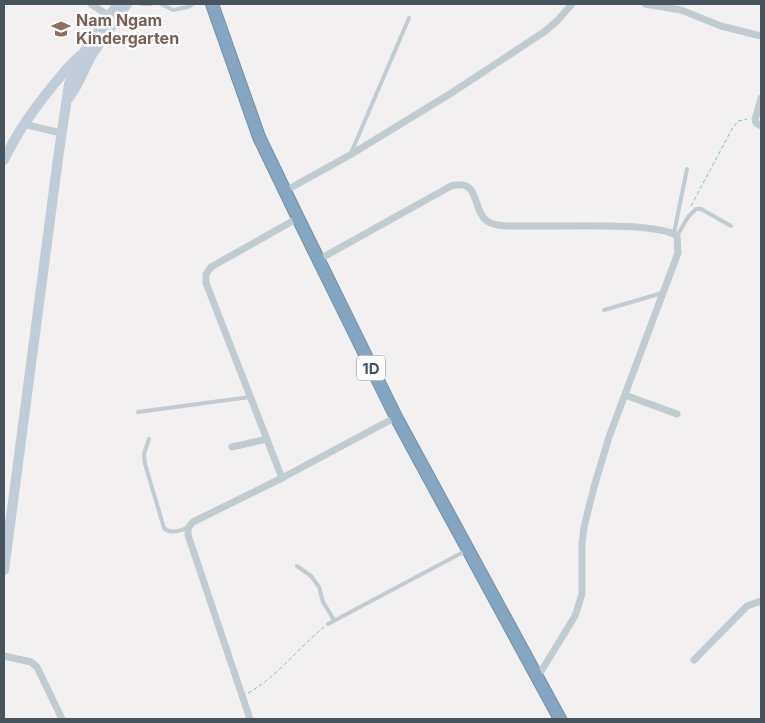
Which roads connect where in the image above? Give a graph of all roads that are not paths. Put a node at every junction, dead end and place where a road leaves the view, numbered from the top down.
1 (91, 4) edge
2 (118, 4) edge
3 (127, 4) edge
4 (142, 4) edge
5 (151, 4) edge
6 (161, 4) edge
7 (193, 4) edge
8 (212, 4) edge
9 (572, 4) edge
10 (645, 4) edge
11 (109, 16) junction
12 (409, 18) dead end
13 (761, 36) edge
14 (83, 54) junction
15 (68, 98) junction
16 (761, 98) edge
17 (23, 124) junction
18 (761, 126) edge
19 (61, 133) junction
20 (350, 155) junction
21 (4, 160) edge
22 (687, 169) dead end
23 (285, 191) junction
24 (298, 218) junction
25 (732, 226) dead end
26 (676, 234) junction
27 (318, 260) junction
28 (662, 293) junction
29 (604, 310) dead end
30 (625, 395) junction
31 (250, 397) junction
32 (138, 412) dead end
33 (677, 414) dead end
34 (396, 417) junction
35 (149, 439) dead end
36 (267, 439) junction
37 (232, 447) dead end
38 (282, 478) junction
39 (188, 528) junction
40 (467, 550) junction
41 (297, 566) dead end
42 (4, 570) edge
43 (761, 601) edge
44 (334, 620) junction
45 (328, 624) road end
46 (4, 656) edge
47 (694, 660) dead end
48 (537, 678) junction
49 (62, 719) edge
50 (250, 719) edge
51 (560, 719) edge

1 - 11 street
2 - 11 street
3 - 15 street
4 - 5 lane
6 - 7 lane
8 - 23 highway, 1D
9 - 20 street
10 - 13 street
11 - 14 street
12 - 20 lane
14 - 15 street
14 - 17 street
15 - 19 street
16 - 18 street
17 - 19 street
17 - 21 street
19 - 42 street
20 - 23 street
22 - 26 lane
23 - 24 highway, 1D
24 - 27 highway, 1D
24 - 31 street
25 - 26 lane
26 - 27 street
26 - 28 street
27 - 34 highway, 1D
28 - 29 lane
28 - 30 street
30 - 33 street
30 - 48 street
31 - 32 lane
31 - 36 street
34 - 38 street
34 - 40 highway, 1D
35 - 39 lane
36 - 37 street
36 - 38 street
38 - 39 street
39 - 50 street
40 - 44 lane
40 - 48 highway, 1D
41 - 44 lane
43 - 47 street
44 - 45 lane
46 - 49 street
48 - 51 highway, 1D

